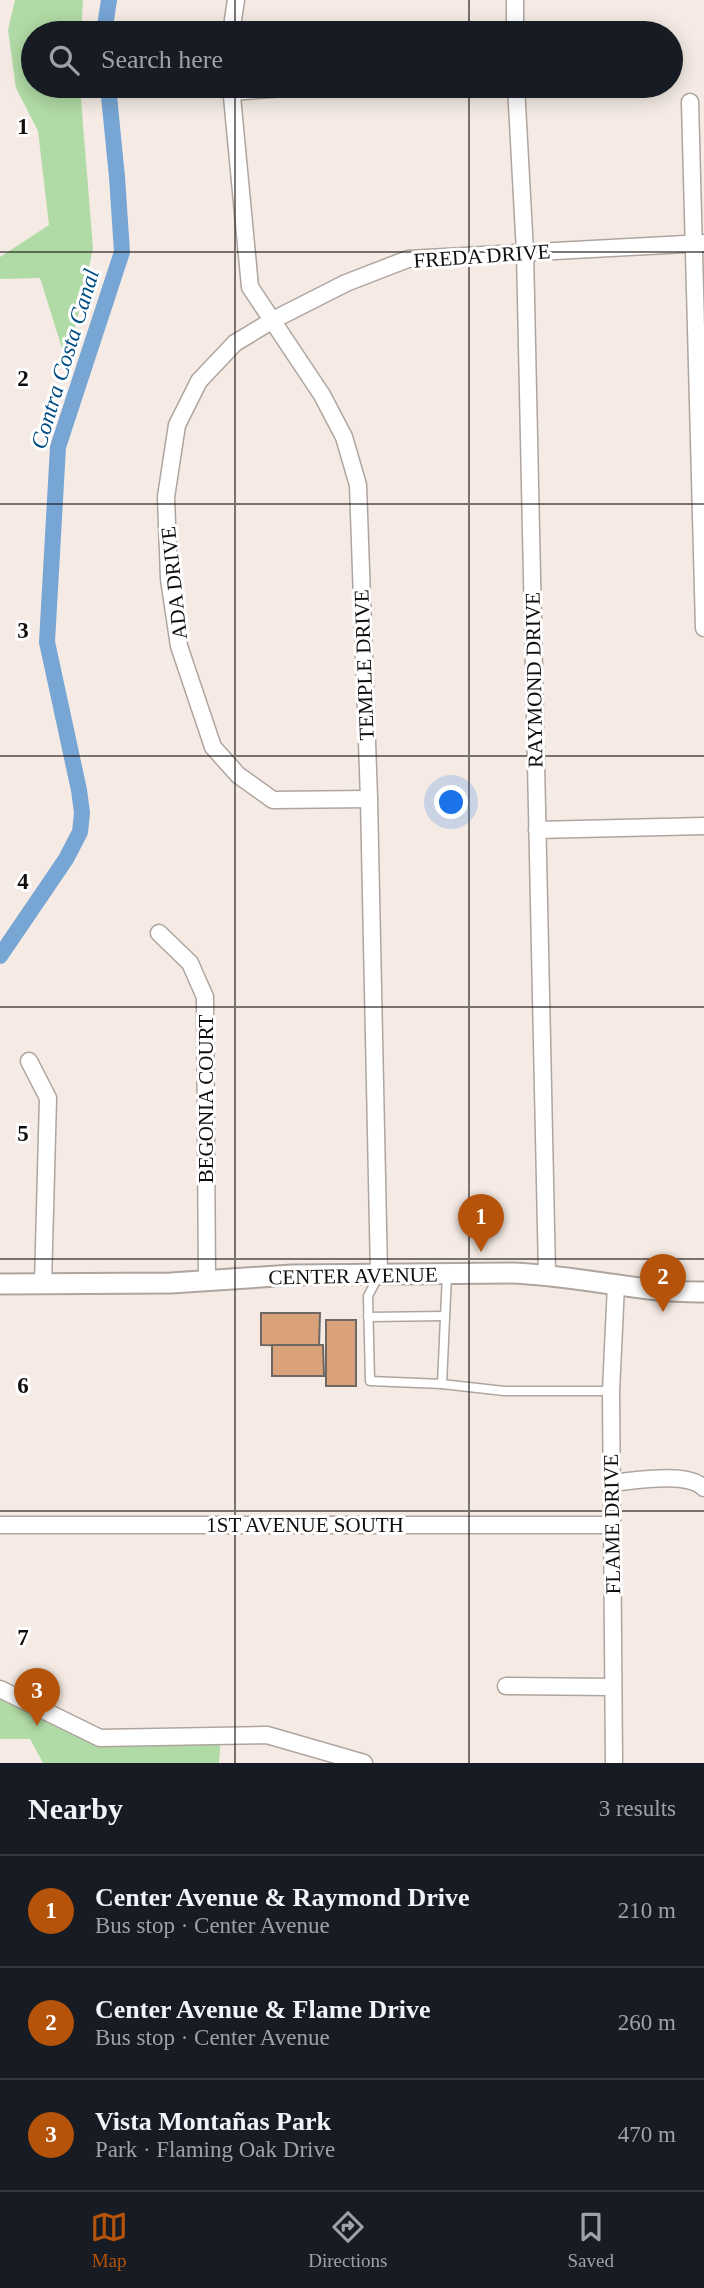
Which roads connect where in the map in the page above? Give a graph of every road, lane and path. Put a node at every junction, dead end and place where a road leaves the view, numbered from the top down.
1 (236, 0) edge
2 (515, 0) edge
3 (233, 21) edge
4 (515, 21) edge
5 (232, 98) edge
6 (517, 98) edge
7 (690, 102) dead end
8 (698, 243) edge
9 (525, 253) junction
10 (273, 320) junction
11 (704, 628) edge
12 (369, 799) junction
13 (704, 826) edge
14 (537, 830) junction
15 (159, 933) dead end
16 (29, 1062) dead end
17 (379, 1274) junction
18 (447, 1274) junction
19 (547, 1274) junction
20 (207, 1282) junction
21 (0, 1284) edge
22 (43, 1284) junction
23 (616, 1284) junction
24 (704, 1292) edge
25 (445, 1316) junction
26 (368, 1317) junction
27 (442, 1384) junction
28 (611, 1391) junction
29 (611, 1483) junction
30 (704, 1488) edge
31 (0, 1525) edge
32 (610, 1525) junction
33 (506, 1686) dead end
34 (612, 1687) junction
35 (0, 1689) edge
36 (364, 1763) edge
37 (614, 1763) edge

1 - 3 street
2 - 4 street
5 - 10 street, TEMPLE DRIVE
6 - 9 street, RAYMOND DRIVE
7 - 8 street
8 - 9 street, FREDA DRIVE
8 - 11 street
9 - 10 street, FREDA DRIVE
9 - 14 street, RAYMOND DRIVE
10 - 12 street, TEMPLE DRIVE
10 - 12 street, ADA DRIVE
12 - 17 street, TEMPLE DRIVE
13 - 14 street
14 - 19 street, RAYMOND DRIVE
15 - 20 street, BEGONIA COURT
16 - 22 street
17 - 18 street, CENTER AVENUE
17 - 20 street, CENTER AVENUE
17 - 26 lane
18 - 19 street, CENTER AVENUE
18 - 25 lane
19 - 23 street, CENTER AVENUE
20 - 22 street, CENTER AVENUE
21 - 22 street, CENTER AVENUE
23 - 24 street, CENTER AVENUE
23 - 28 street, FLAME DRIVE
25 - 26 lane
25 - 27 lane
26 - 27 lane
27 - 28 lane
28 - 29 street, FLAME DRIVE
29 - 30 street
29 - 32 street, FLAME DRIVE
31 - 32 street, 1ST AVENUE SOUTH
32 - 34 street, FLAME DRIVE
33 - 34 street
34 - 37 street, FLAME DRIVE
35 - 36 street

